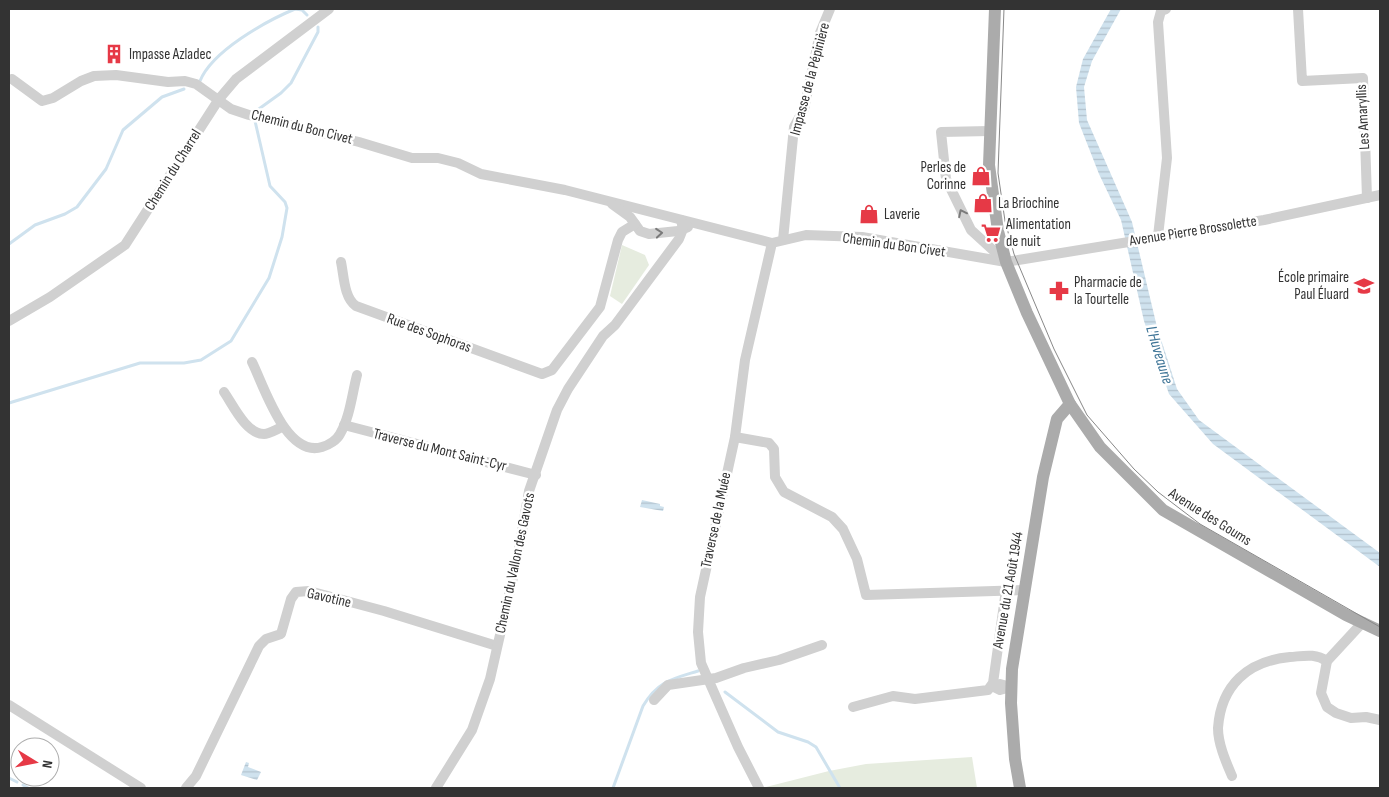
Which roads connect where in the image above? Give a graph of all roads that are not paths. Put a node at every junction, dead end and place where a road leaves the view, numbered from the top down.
1 (330, 9) edge
2 (830, 9) edge
3 (994, 9) edge
4 (1166, 9) edge
5 (1298, 9) edge
6 (12, 79) dead end
7 (218, 99) junction
8 (990, 131) junction
9 (1380, 195) edge
10 (1366, 198) junction
11 (605, 200) junction
12 (634, 224) junction
13 (682, 224) junction
14 (1153, 237) junction
15 (783, 240) junction
16 (772, 243) junction
17 (341, 262) dead end
18 (1006, 262) junction
19 (9, 321) edge
20 (252, 362) dead end
21 (357, 375) dead end
22 (224, 392) dead end
23 (1070, 404) junction
24 (344, 425) junction
25 (282, 427) junction
26 (735, 437) junction
27 (536, 475) junction
28 (1006, 590) junction
29 (1024, 590) junction
30 (1363, 622) junction
31 (1380, 626) edge
32 (1380, 631) edge
33 (822, 644) dead end
34 (497, 646) junction
35 (1327, 661) junction
36 (709, 678) junction
37 (992, 686) junction
38 (1011, 687) junction
39 (654, 700) dead end
40 (9, 705) edge
41 (853, 708) dead end
42 (1380, 720) edge
43 (1232, 776) dead end
44 (141, 788) edge
45 (186, 788) edge
46 (436, 788) edge
47 (759, 788) edge
48 (1020, 788) edge

1 - 7 street, Chemin du Charrel
2 - 15 street, Impasse de la Pépinière
3 - 8 main road, Avenue des Goums
4 - 14 street
5 - 10 street, Les Amaryllis
6 - 7 street, Chemin du Bon Civet
7 - 11 street, Chemin du Bon Civet
7 - 19 street, Chemin du Charrel
8 - 18 main road, Avenue des Goums
18 -> 8 street
9 - 10 street, Avenue Pierre Brossolette
10 - 14 street, Avenue Pierre Brossolette
11 - 12 street, Chemin du Bon Civet
11 - 13 street, Chemin du Bon Civet
12 -> 13 street, Chemin du Bon Civet
12 - 17 street, Rue des Sophoras
13 - 16 street, Chemin du Bon Civet
13 - 27 street, Chemin du Vallon des Gavots
14 - 18 street, Avenue Pierre Brossolette
15 - 16 street, Chemin du Bon Civet
15 - 18 street, Chemin du Bon Civet
16 - 26 street, Traverse de la Muée
18 - 23 main road, Avenue des Goums
20 - 25 street
21 - 24 street
22 - 25 street
23 - 29 main road, Avenue du 21 Août 1944
23 - 30 main road, Avenue des Goums
24 - 25 street
24 - 27 street, Traverse du Mont Saint-Cyr
26 - 28 street
26 - 36 street, Traverse de la Muée
27 - 34 street, Chemin du Vallon des Gavots
28 - 29 street
28 - 37 street
29 - 38 main road, Avenue du 21 Août 1944
30 - 31 main road, Avenue des Goums
30 - 32 main road, Avenue des Goums
30 - 35 street
33 - 36 street
34 - 45 street, Gavotine
34 - 46 street, Chemin du Vallon des Gavots
35 - 42 street
35 - 43 street
36 - 39 street
36 - 47 street, Traverse de la Muée
37 - 38 street
37 - 41 street
38 - 48 main road, Avenue du 21 Août 1944
40 - 44 street

